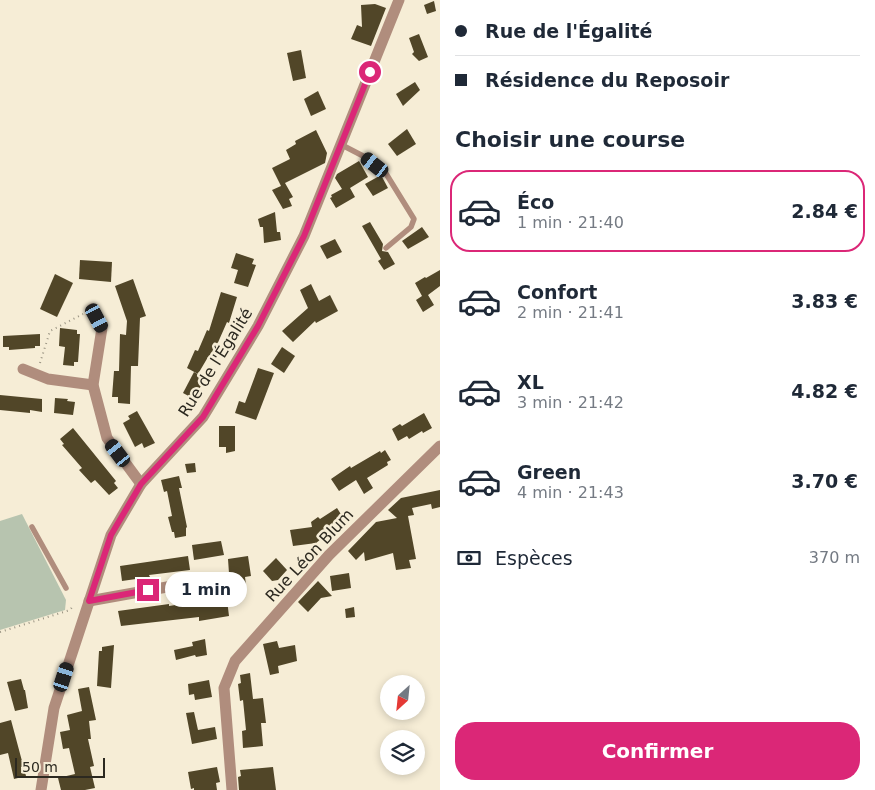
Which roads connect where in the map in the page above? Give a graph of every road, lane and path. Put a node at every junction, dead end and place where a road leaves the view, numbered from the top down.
1 (399, 0) edge
2 (340, 144) junction
3 (386, 248) dead end
4 (92, 309) joint
5 (23, 369) dead end
6 (36, 374) junction
7 (92, 384) junction
8 (440, 446) edge
9 (141, 484) junction
10 (32, 527) dead end
11 (206, 580) dead end
12 (66, 588) dead end
13 (89, 601) junction
14 (74, 605) dead end
15 (0, 632) edge
16 (41, 790) edge
17 (232, 790) edge

1 - 2 street, Rue de l'Égalité
2 - 3 lane
2 - 9 street, Rue de l'Égalité
4 - 6 path
4 - 7 street
5 - 6 street
6 - 7 street
7 - 9 street
8 - 17 street, Rue Léon Blum
9 - 13 street, Rue de l'Égalité
10 - 12 lane
11 - 13 street
13 - 16 street, Rue de l'Égalité
14 - 15 path

